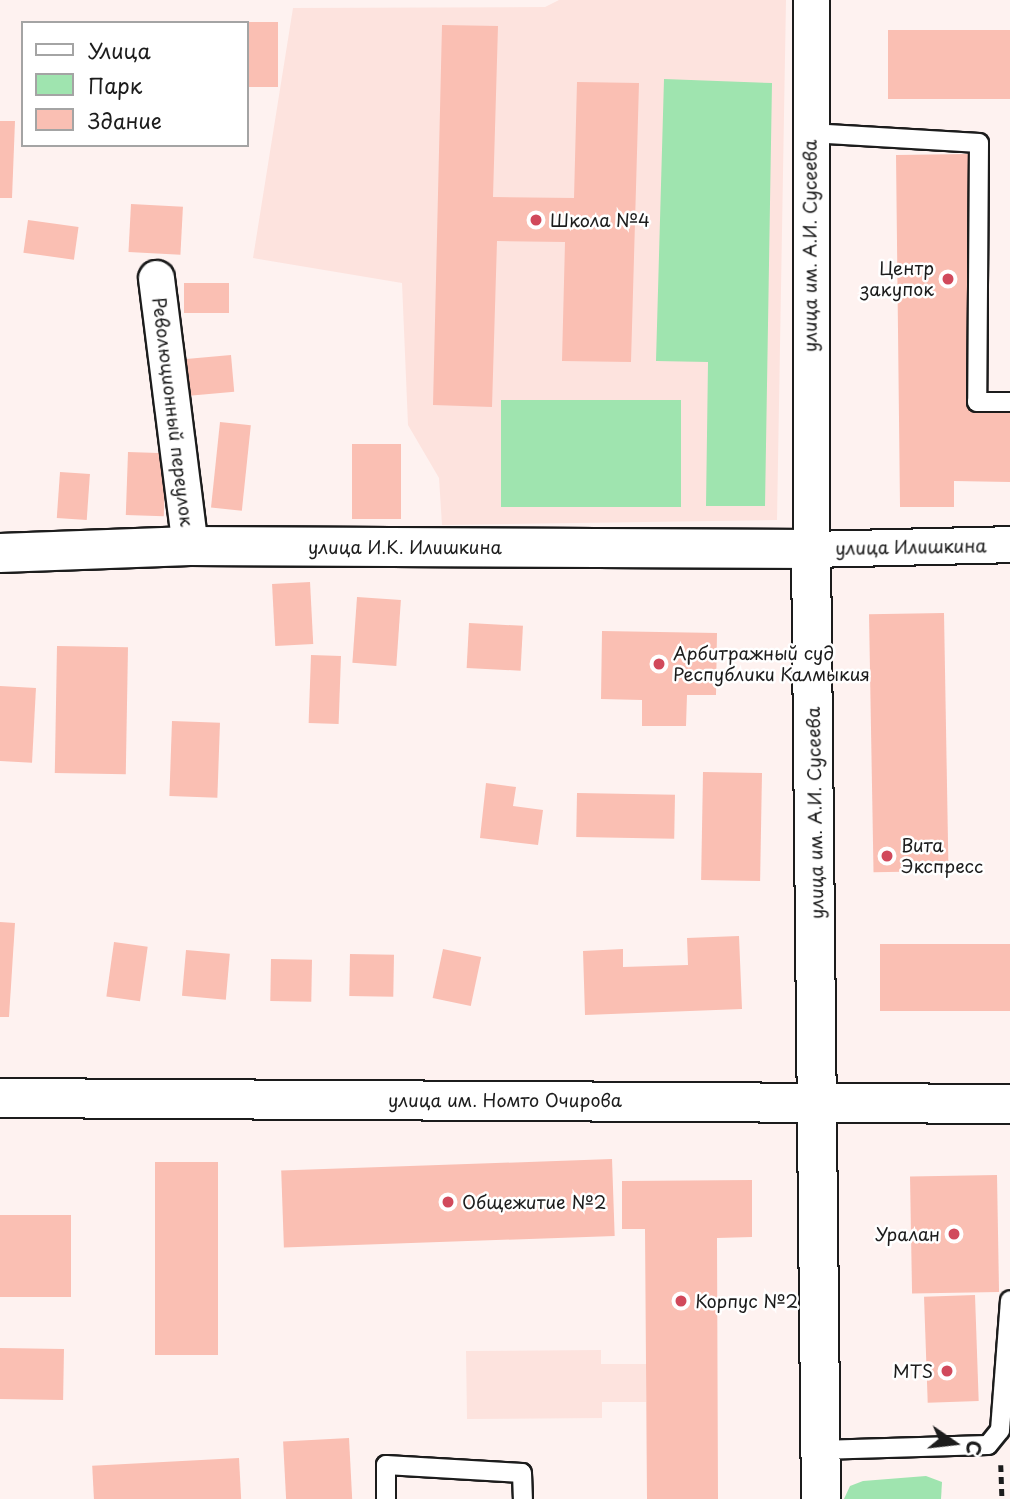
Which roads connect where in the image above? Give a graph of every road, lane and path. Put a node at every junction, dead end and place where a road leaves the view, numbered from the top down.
1 (811, 0) edge
2 (811, 134) junction
3 (156, 278) dead end
4 (1010, 402) edge
5 (1010, 544) edge
6 (190, 546) junction
7 (811, 549) junction
8 (0, 553) edge
9 (0, 1098) edge
10 (821, 1101) junction
11 (1010, 1104) edge
12 (1010, 1300) edge
13 (819, 1450) junction
14 (386, 1499) edge
15 (523, 1499) edge
16 (821, 1499) edge

1 - 2 street, улица им. А.И. Сусеева
2 - 4 lane
2 - 7 street, улица им. А.И. Сусеева
3 - 6 street, Революционный переулок
5 - 7 street, улица Илишкина
6 - 7 street, улица И.К. Илишкина
6 - 8 street, улица И.К. Илишкина
7 - 10 street, улица им. А.И. Сусеева
9 - 10 street, улица им. Номто Очирова
10 - 11 street, улица им. Номто Очирова
10 - 13 street, улица им. А.И. Сусеева
12 - 13 lane
13 - 16 street, улица им. А.И. Сусеева
14 - 15 lane

